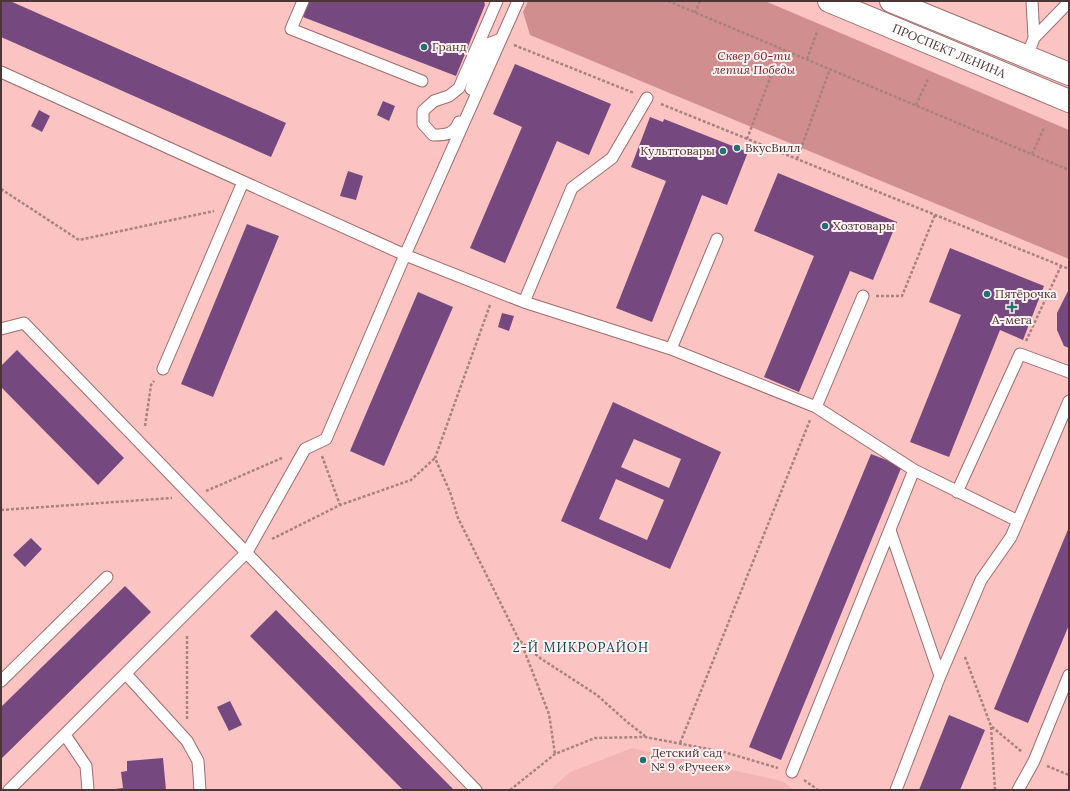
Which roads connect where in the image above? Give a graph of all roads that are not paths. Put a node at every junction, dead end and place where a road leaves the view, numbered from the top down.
1 (302, 1) edge
2 (497, 1) edge
3 (518, 1) edge
4 (829, 1) edge
5 (892, 1) edge
6 (1032, 1) edge
7 (1069, 2) edge
8 (501, 39) junction
9 (1030, 47) junction
10 (1, 72) edge
11 (1069, 74) edge
12 (1019, 80) junction
13 (422, 81) dead end
14 (647, 98) road end
15 (1069, 101) edge
16 (243, 182) junction
17 (717, 239) dead end
18 (405, 255) junction
19 (863, 296) road end
20 (524, 302) junction
21 (1, 329) edge
22 (671, 349) junction
23 (163, 369) road end
24 (1069, 372) edge
25 (1069, 401) edge
26 (816, 407) junction
27 (914, 470) junction
28 (957, 492) junction
29 (1018, 521) junction
30 (890, 530) junction
31 (247, 552) junction
32 (107, 577) dead end
33 (126, 674) junction
34 (1069, 675) edge
35 (940, 676) junction
36 (1, 681) edge
37 (64, 735) junction
38 (792, 772) road end
39 (9, 790) edge
40 (88, 790) edge
41 (200, 790) edge
42 (476, 790) edge
43 (896, 790) edge
44 (1019, 790) edge

1 - 13 lane
2 - 8 lane
3 - 8 lane
4 - 12 main road, ПРОСПЕКТ ЛЕНИНА
5 - 9 main road, ПРОСПЕКТ ЛЕНИНА
6 - 9 lane
7 - 9 lane
8 - 18 lane
9 - 11 main road, ПРОСПЕКТ ЛЕНИНА
9 - 12 main road
10 - 16 lane
12 - 15 main road, ПРОСПЕКТ ЛЕНИНА
14 - 20 lane
16 - 18 lane
16 - 23 lane
17 - 22 lane
18 - 20 lane
18 - 31 lane
19 - 26 lane
20 - 22 lane
21 - 31 lane
22 - 26 lane
24 - 28 lane
25 - 29 lane
26 - 27 lane
27 - 28 lane
27 - 30 lane
28 - 29 lane
29 - 35 lane
30 - 35 lane
30 - 38 lane
31 - 33 lane
31 - 42 lane
32 - 36 lane
33 - 37 lane
33 - 41 lane
34 - 44 lane
35 - 43 lane
37 - 39 lane
37 - 40 lane

